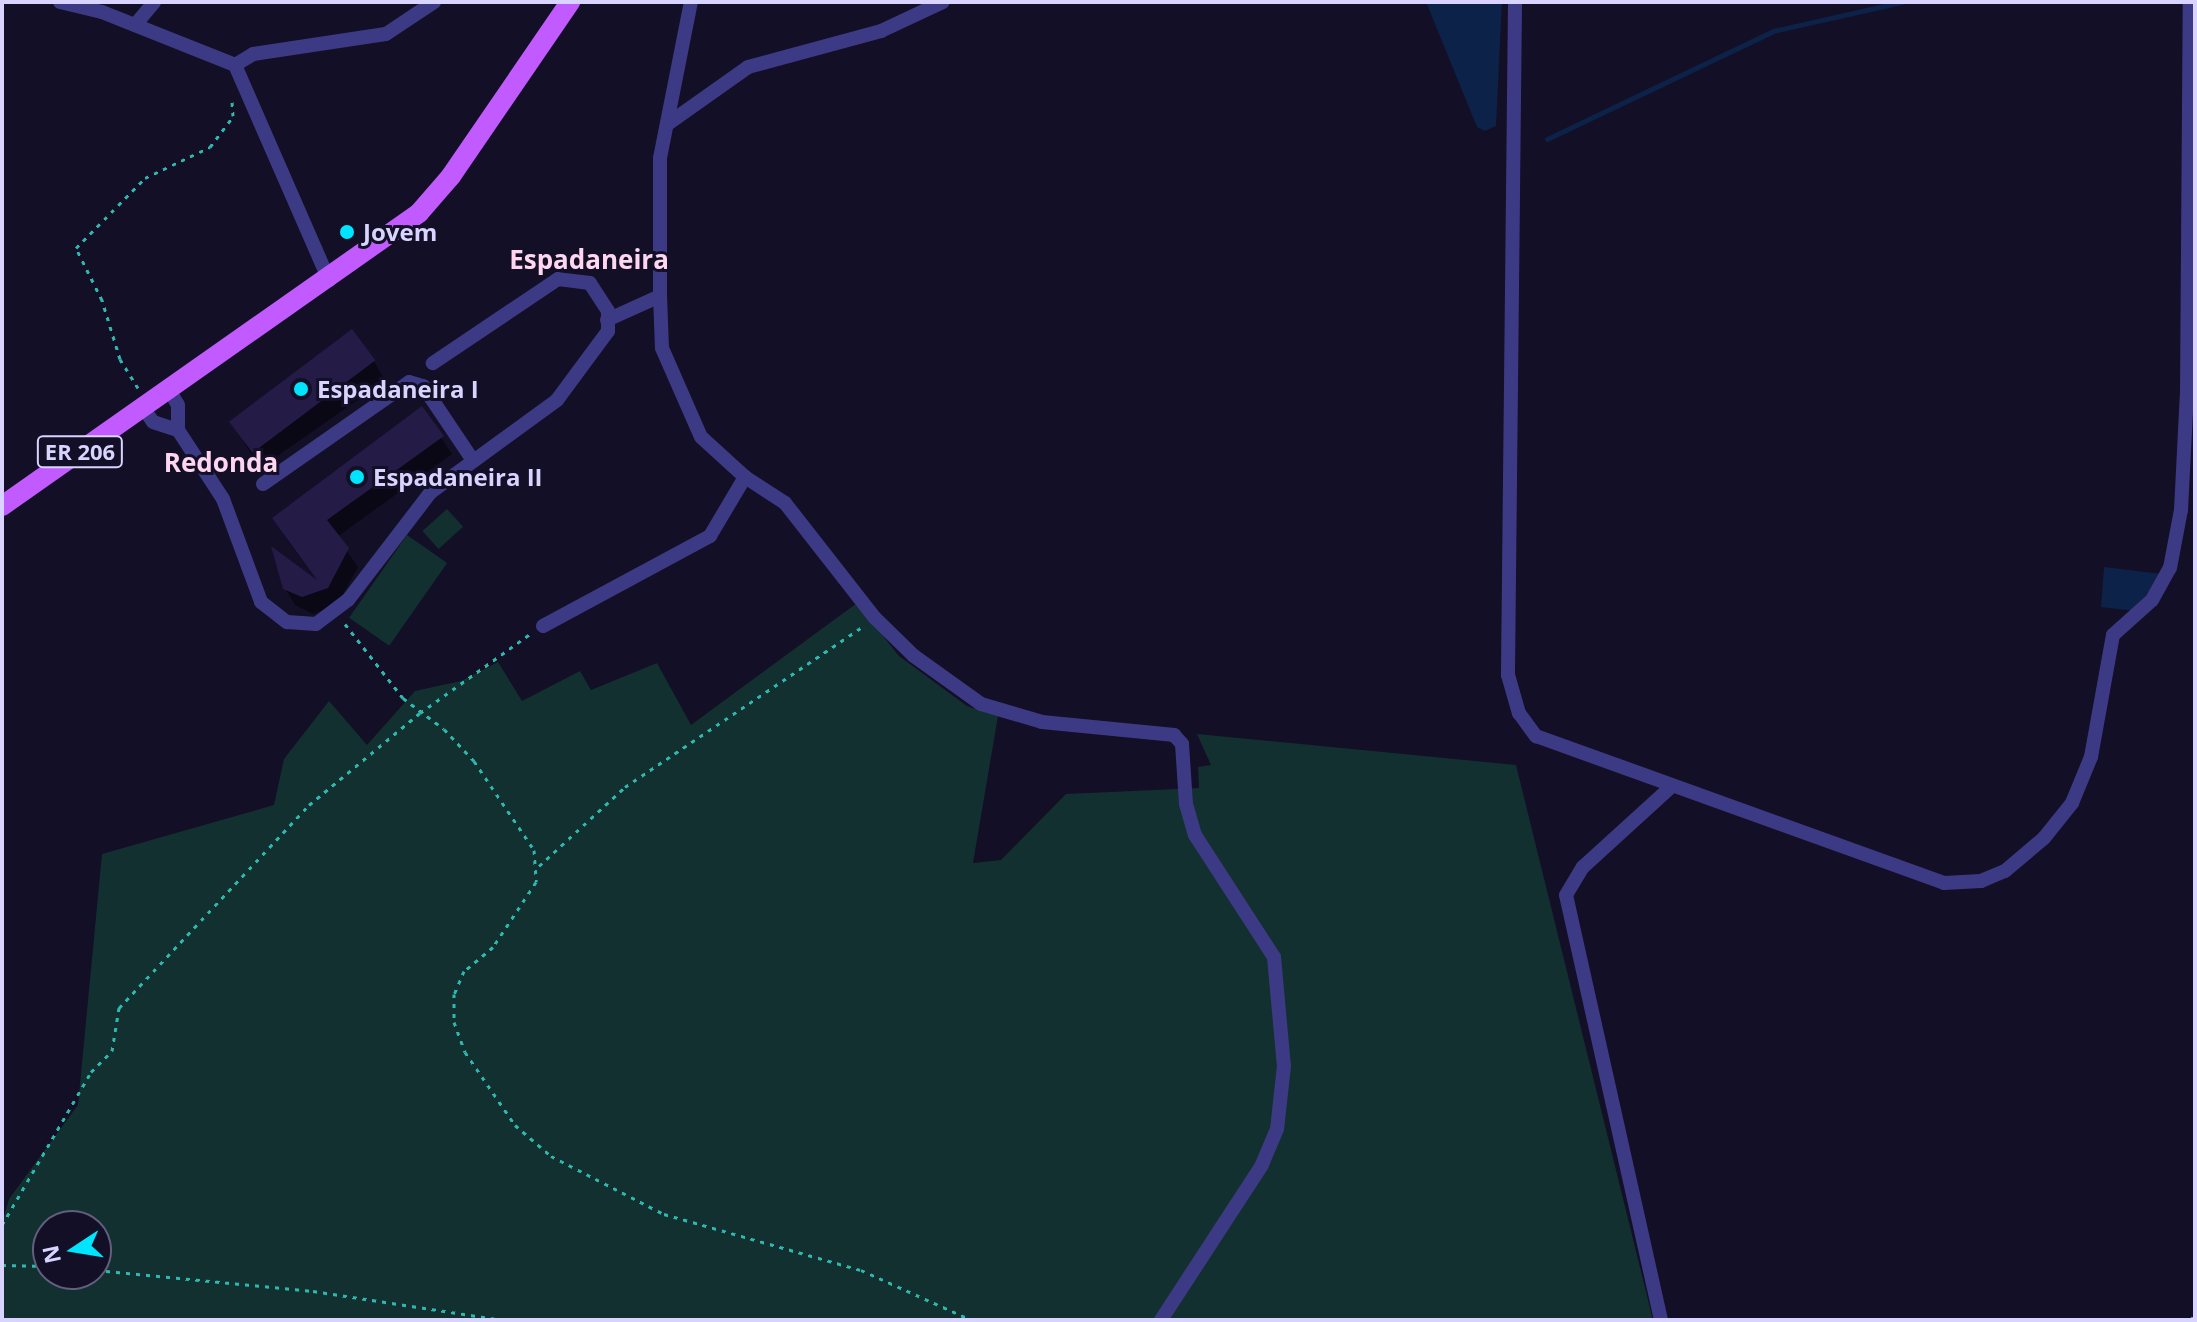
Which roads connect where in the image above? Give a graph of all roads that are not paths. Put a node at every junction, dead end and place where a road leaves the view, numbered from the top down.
1 (60, 2) edge
2 (154, 2) edge
3 (434, 2) edge
4 (570, 2) edge
5 (691, 2) edge
6 (943, 2) edge
7 (1515, 2) edge
8 (2190, 2) edge
9 (135, 25) junction
10 (235, 65) junction
11 (669, 123) junction
12 (329, 280) junction
13 (660, 296) junction
14 (607, 320) junction
15 (433, 363) dead end
16 (155, 400) junction
17 (178, 430) junction
18 (472, 459) junction
19 (745, 477) junction
20 (263, 484) dead end
21 (2, 506) edge
22 (543, 626) road end
23 (1671, 787) junction
24 (1161, 1320) edge
25 (1661, 1320) edge

1 - 9 street
2 - 9 street
3 - 10 street
4 - 12 main road, ER 206
5 - 11 street
6 - 11 street
7 - 23 street
8 - 23 street
9 - 10 street
10 - 12 street
11 - 13 street
12 - 16 main road, ER 206
13 - 14 street
13 - 19 street
14 - 15 street
14 - 18 street
16 - 17 street
16 - 17 street
16 - 21 main road, ER 206
17 - 18 street
18 - 20 street
19 - 22 street
19 - 24 street
23 - 25 street

